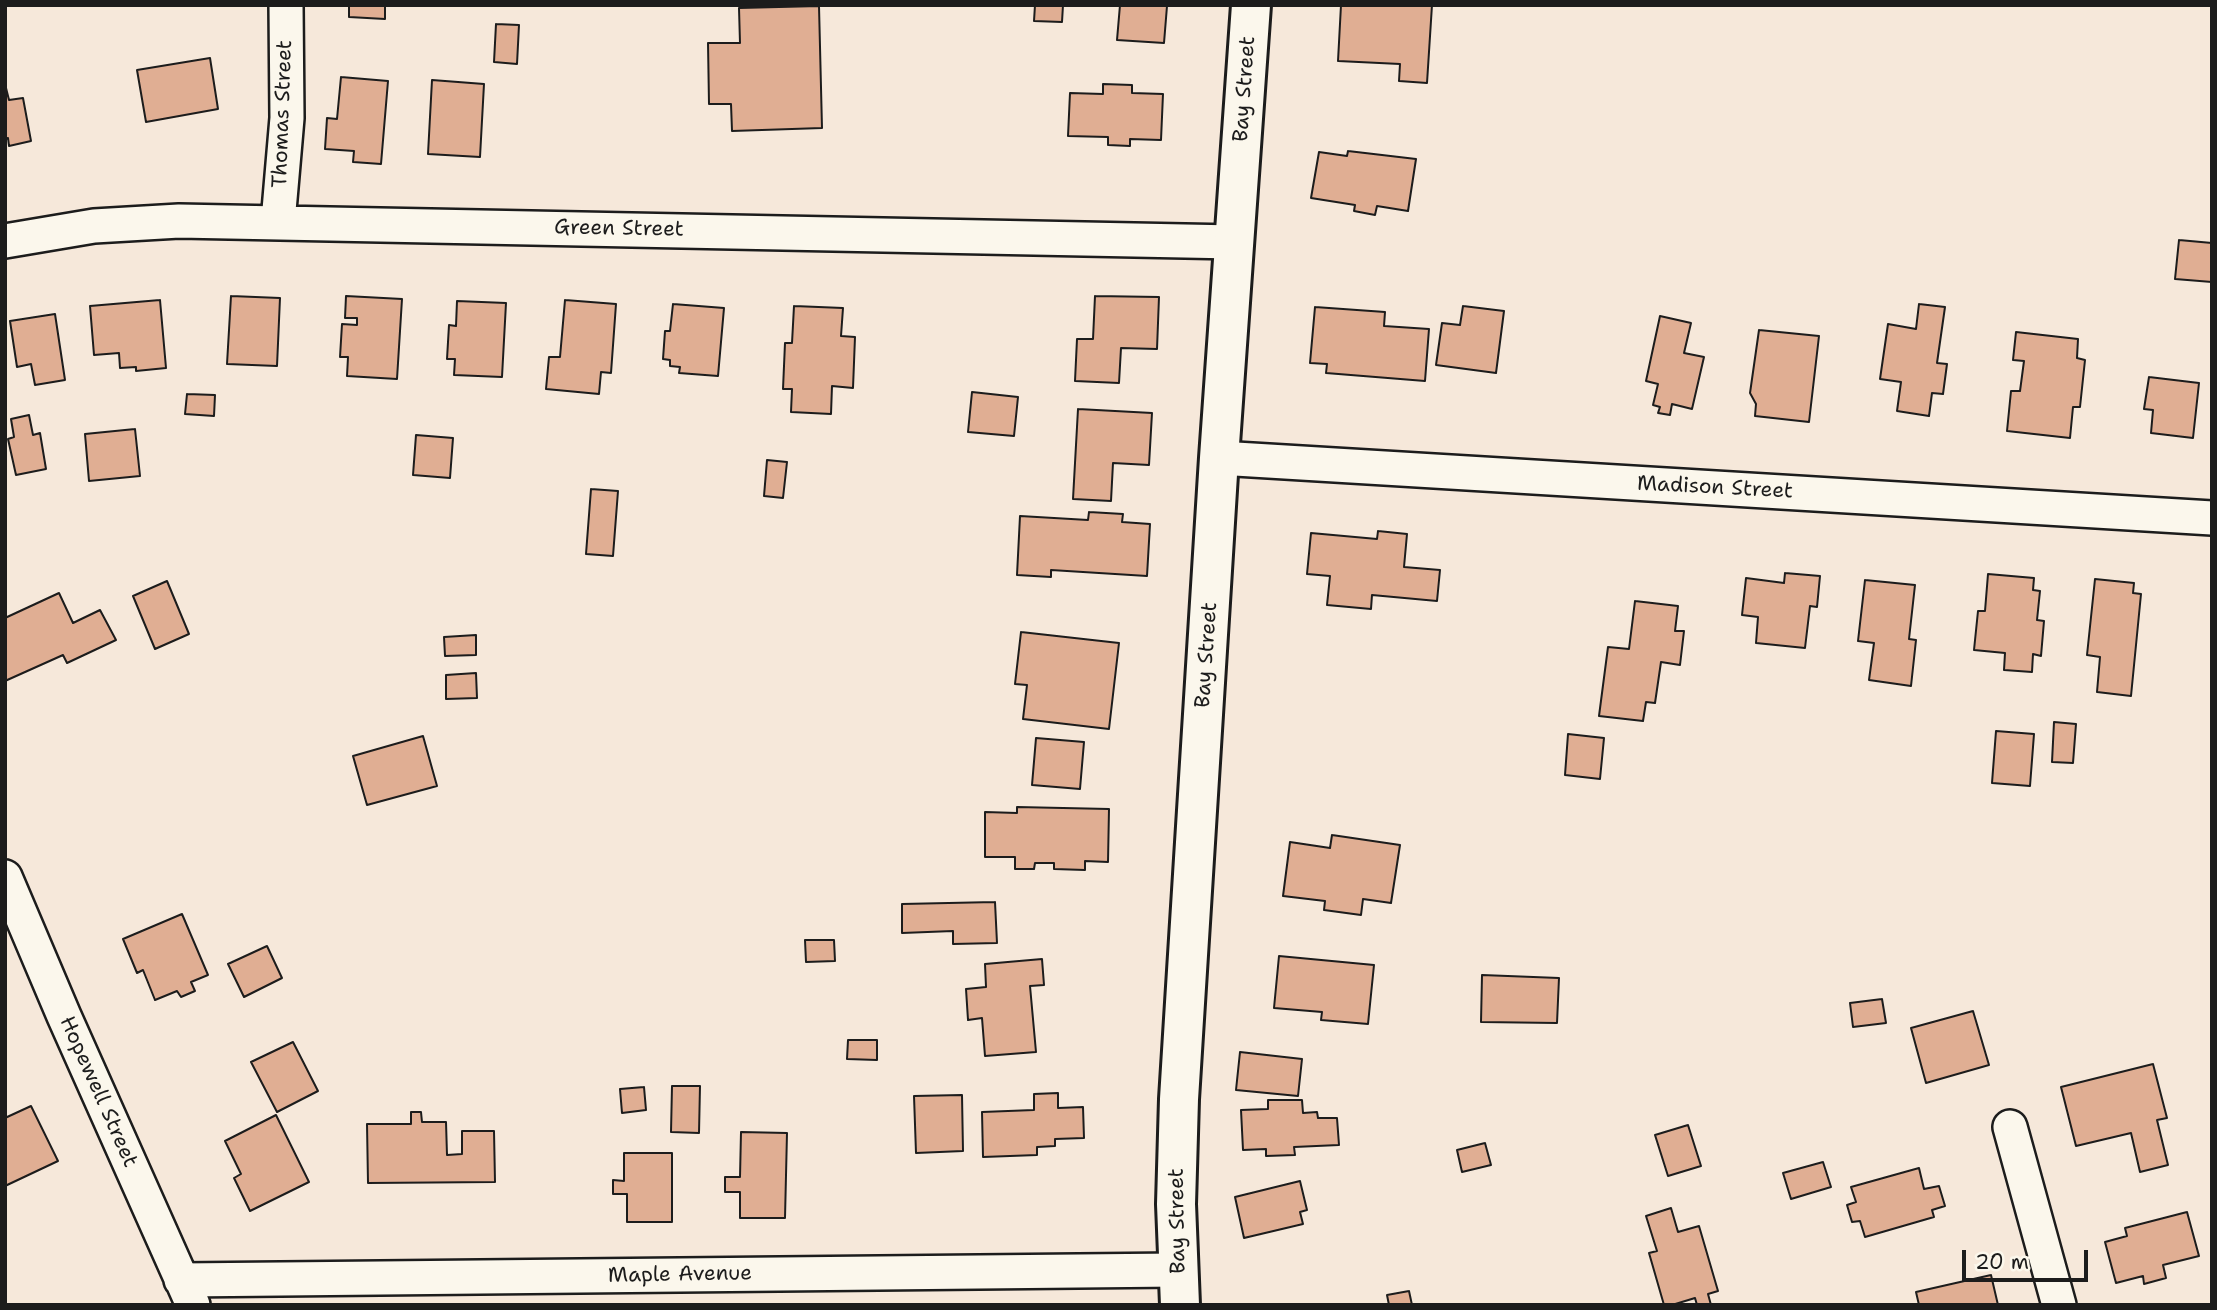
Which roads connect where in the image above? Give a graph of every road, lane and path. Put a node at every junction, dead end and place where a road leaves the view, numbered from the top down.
1 (286, 5) edge
2 (1251, 5) edge
3 (278, 222) junction
4 (5, 241) edge
5 (1235, 242) junction
6 (1219, 458) junction
7 (2212, 518) edge
8 (5, 877) edge
9 (2010, 1127) dead end
10 (1179, 1287) edge
11 (187, 1292) edge
12 (2059, 1305) edge

1 - 3 street, Thomas Street
2 - 5 main road, Bay Street
3 - 4 street, Green Street
3 - 5 street, Green Street
5 - 6 main road, Bay Street
6 - 7 street, Madison Street
6 - 10 main road, Bay Street
8 - 11 street, Hopewell Street
9 - 12 street
10 - 11 street, Maple Avenue

